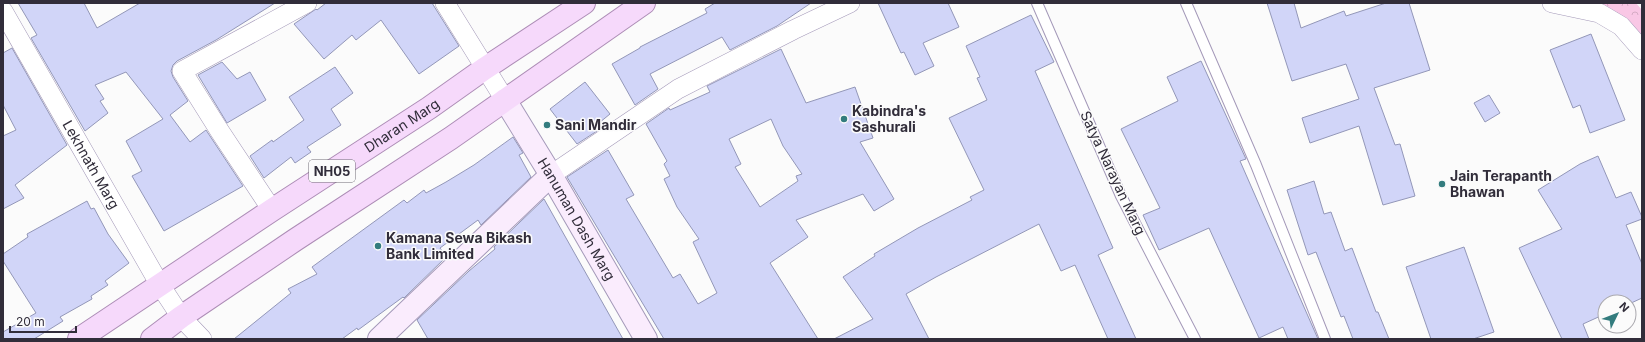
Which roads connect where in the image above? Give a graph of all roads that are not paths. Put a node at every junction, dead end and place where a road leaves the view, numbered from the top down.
1 (308, 3) edge
2 (444, 3) edge
3 (584, 3) edge
4 (644, 3) edge
5 (850, 3) edge
6 (1037, 3) edge
7 (1186, 3) edge
8 (1552, 3) edge
9 (3, 11) edge
10 (1642, 50) edge
11 (484, 69) junction
12 (504, 100) junction
13 (551, 175) junction
14 (272, 210) junction
15 (160, 285) junction
16 (181, 317) junction
17 (80, 339) edge
18 (152, 339) edge
19 (202, 339) edge
20 (379, 339) edge
21 (646, 339) edge
22 (1195, 339) edge
23 (1325, 339) edge

1 - 14 street
2 - 11 street
3 - 11 main road, Dharan Marg / NH05
4 - 12 main road, NH05
5 - 13 street
6 - 22 lane, Satya Narayan Marg
7 - 23 lane
8 - 10 street
9 - 15 street, Lekhnath Marg
11 - 12 street
11 - 14 main road, Dharan Marg / NH05
12 - 13 main road, Hanuman Dash Marg
12 - 16 main road, NH05
13 - 20 main road
13 - 21 main road, Hanuman Dash Marg
14 - 15 main road, Dharan Marg / NH05
15 - 16 street, Lekhnath Marg
15 - 17 main road, Dharan Marg / NH05
16 - 18 main road, NH05
16 - 19 street, Lekhnath Marg

